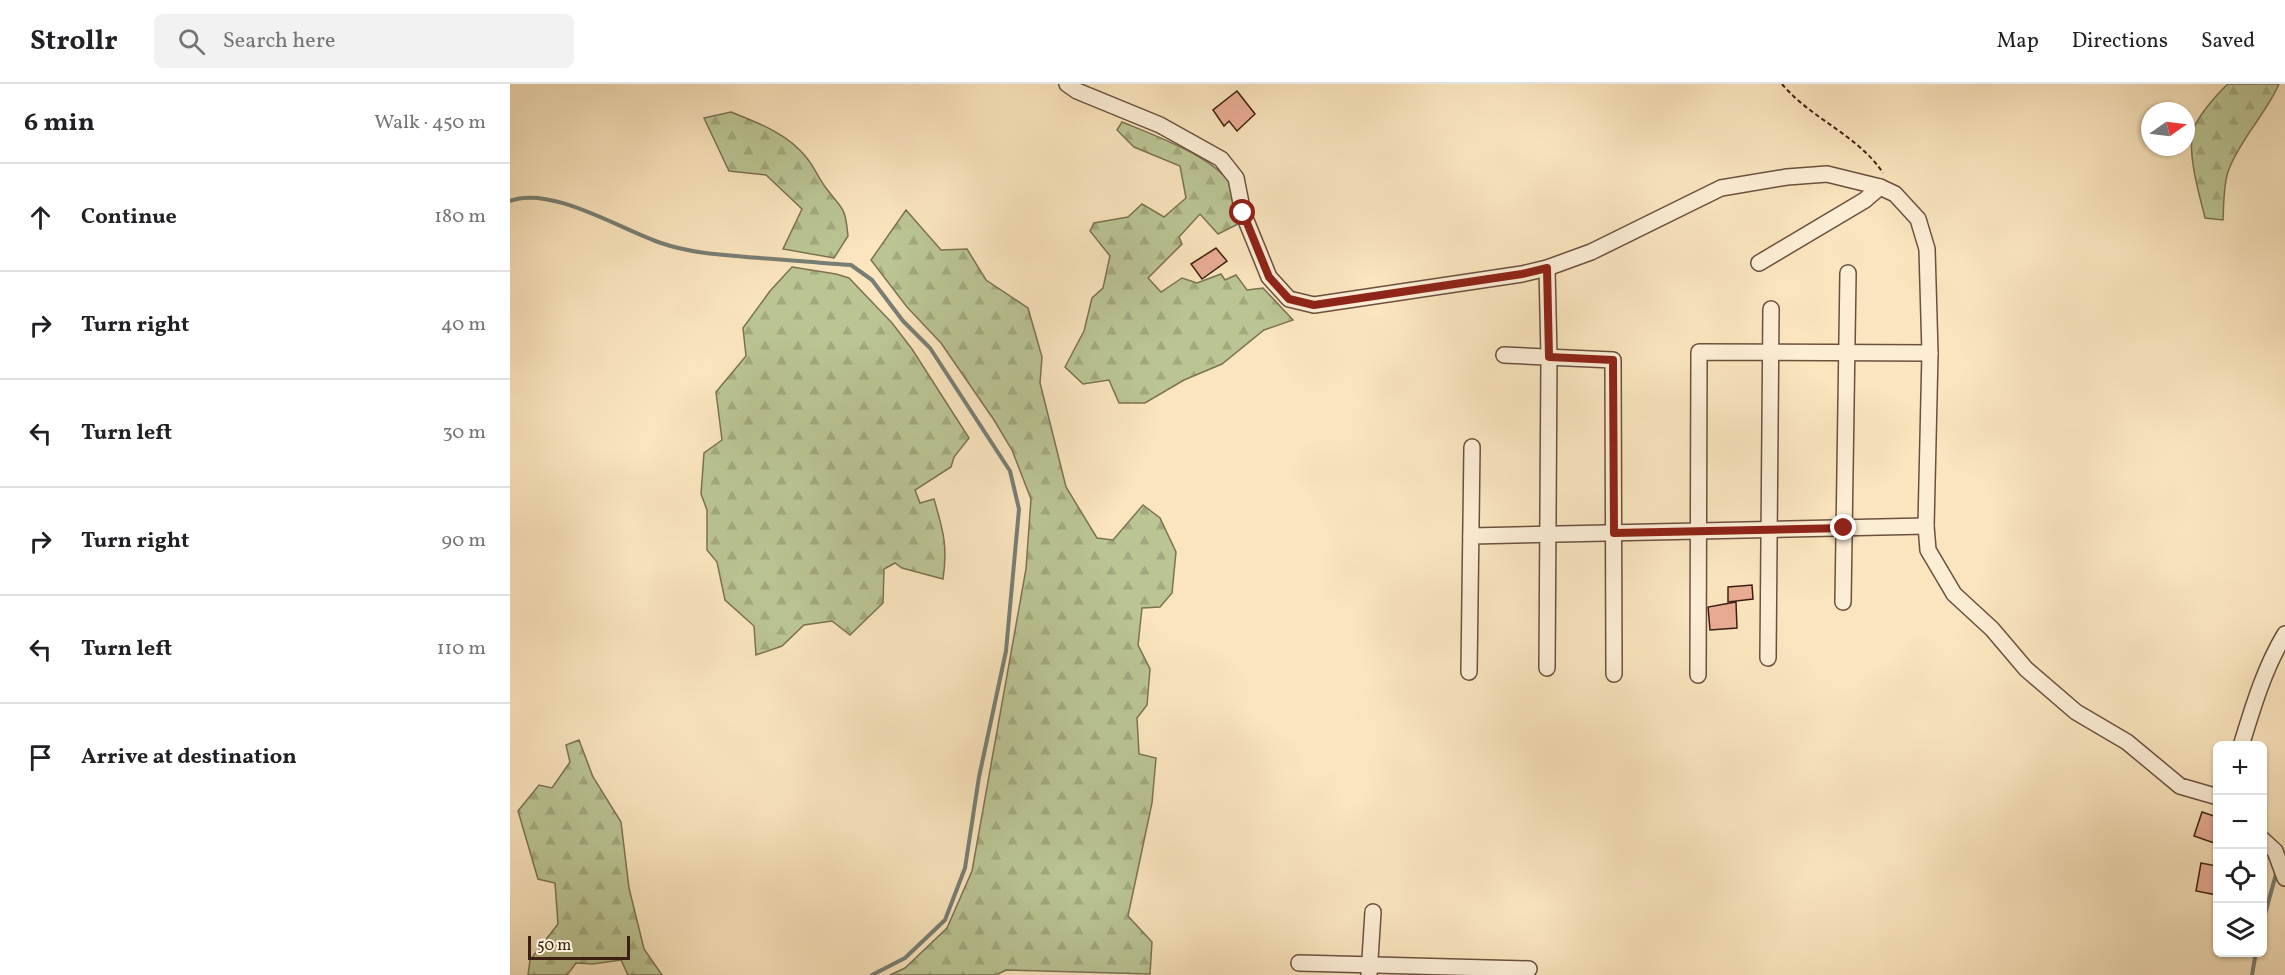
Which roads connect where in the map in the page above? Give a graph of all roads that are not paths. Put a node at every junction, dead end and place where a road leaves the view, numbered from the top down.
1 (1067, 84) edge
2 (1880, 187) junction
3 (1759, 263) dead end
4 (1547, 268) junction
5 (1848, 273) dead end
6 (1772, 309) dead end
7 (1771, 352) junction
8 (1847, 353) junction
9 (1930, 353) junction
10 (1504, 355) dead end
11 (1549, 357) junction
12 (1472, 447) dead end
13 (1926, 526) junction
14 (1844, 528) junction
15 (1770, 530) junction
16 (1697, 531) junction
17 (1614, 533) junction
18 (1549, 534) junction
19 (1470, 536) junction
20 (1843, 602) dead end
21 (2285, 634) edge
22 (1768, 658) dead end
23 (1547, 668) dead end
24 (1469, 672) dead end
25 (1614, 674) dead end
26 (1698, 675) dead end
27 (2243, 741) edge
28 (2213, 794) edge
29 (2267, 844) edge
30 (2285, 878) edge
31 (1373, 912) dead end
32 (1299, 963) dead end
33 (1529, 969) dead end
34 (1370, 970) edge

1 - 4 street
2 - 3 street
2 - 4 street
2 - 9 street
4 - 11 street
5 - 8 street
6 - 7 street
7 - 8 street
7 - 15 street
7 - 16 street
8 - 9 street
8 - 14 street
9 - 13 street
10 - 11 street
11 - 17 street
11 - 18 street
12 - 19 street
13 - 14 street
13 - 28 street
14 - 15 street
14 - 20 street
15 - 16 street
15 - 22 street
16 - 17 street
16 - 26 street
17 - 18 street
17 - 25 street
18 - 19 street
18 - 23 street
19 - 24 street
21 - 27 street
29 - 30 street
31 - 34 street
32 - 34 street
33 - 34 street

